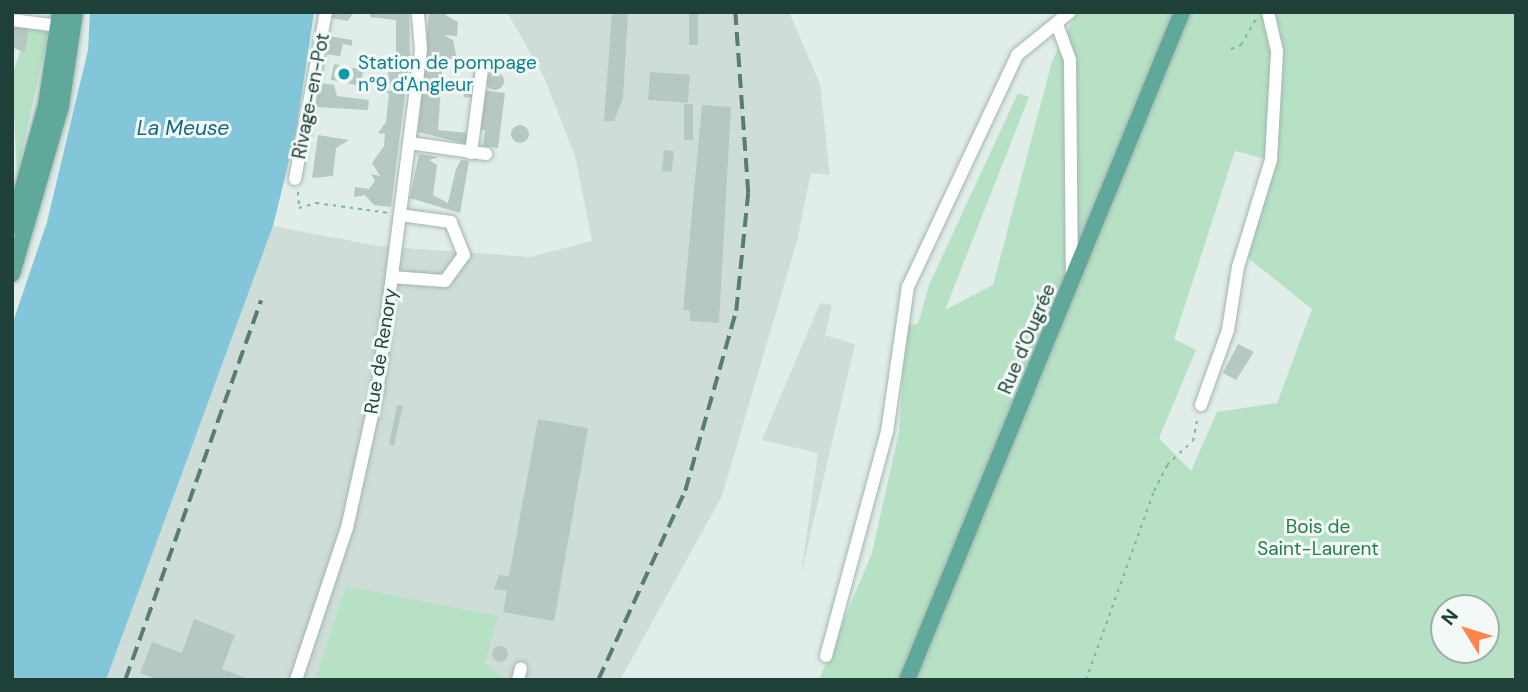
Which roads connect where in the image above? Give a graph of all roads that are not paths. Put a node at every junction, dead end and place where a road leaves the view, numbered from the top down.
1 (75, 12) edge
2 (326, 12) edge
3 (418, 12) edge
4 (1069, 12) edge
5 (1182, 12) edge
6 (1268, 12) edge
7 (60, 19) edge
8 (12, 20) edge
9 (1058, 27) junction
10 (482, 69) dead end
11 (409, 143) junction
12 (471, 153) junction
13 (485, 155) dead end
14 (295, 179) road end
15 (19, 186) edge
16 (400, 215) junction
17 (12, 226) edge
18 (12, 274) edge
19 (392, 278) junction
20 (1071, 287) junction
21 (1201, 405) road end
22 (825, 656) dead end
23 (296, 680) edge
24 (907, 680) edge

1 - 18 main road
2 - 14 street, Rivage-en-Pot
3 - 11 street, Rue de Renory
4 - 9 street
5 - 20 main road, Rue d'Ougrée
6 - 21 street
7 - 8 street
7 - 15 main road
9 - 20 street
9 - 22 street
10 - 12 street
11 - 12 street
11 - 16 street, Rue de Renory
12 - 13 street
15 - 17 main road
16 - 19 street, Rue de Renory
16 - 19 street
19 - 23 street, Rue de Renory
20 - 24 main road, Rue d'Ougrée

